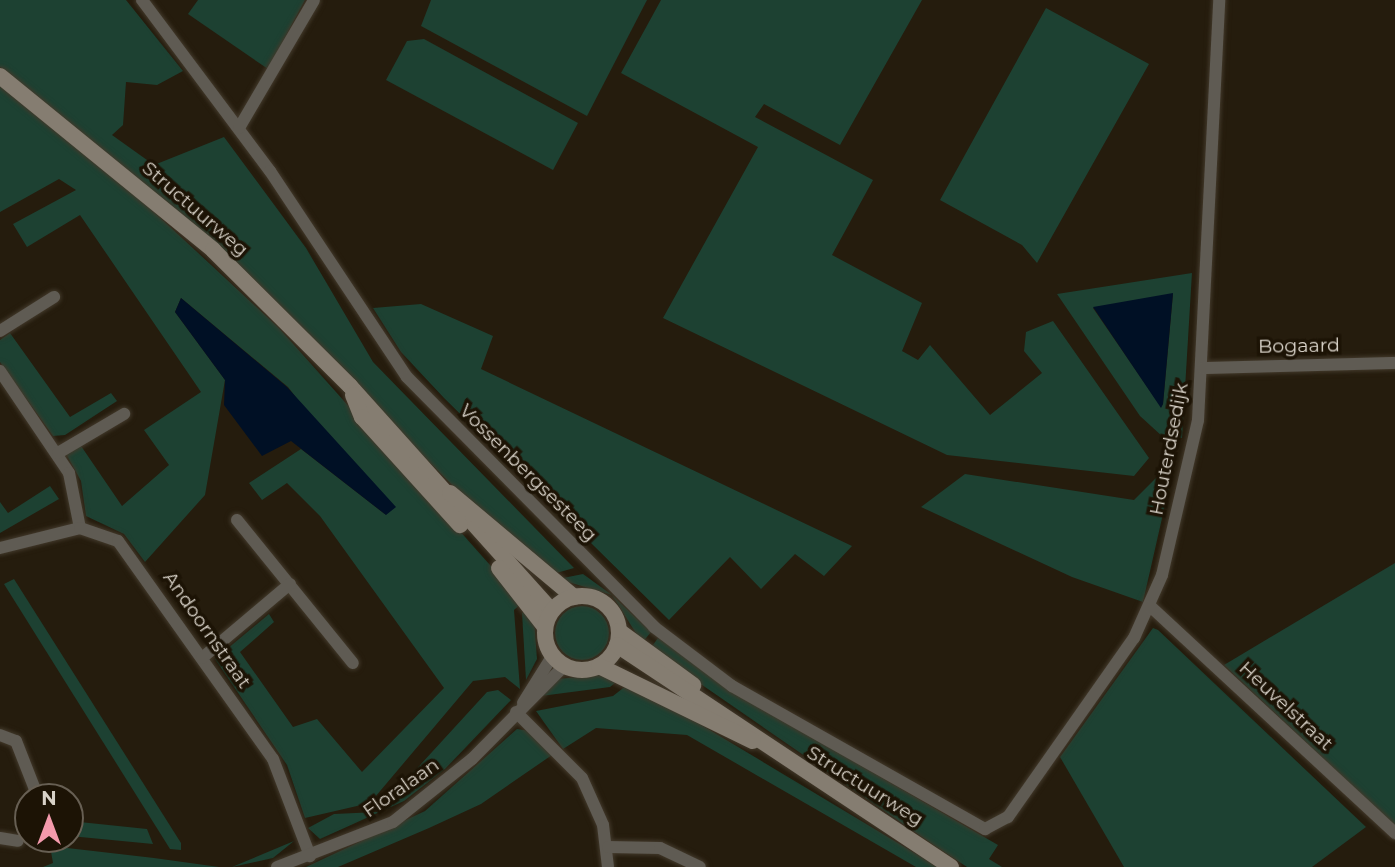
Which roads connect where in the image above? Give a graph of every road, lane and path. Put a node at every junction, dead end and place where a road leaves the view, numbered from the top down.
1 (142, 0) edge
2 (314, 0) edge
3 (1219, 0) edge
4 (0, 76) edge
5 (239, 128) junction
6 (54, 297) dead end
7 (0, 331) edge
8 (1395, 363) edge
9 (1203, 368) junction
10 (0, 371) edge
11 (350, 386) junction
12 (124, 414) dead end
13 (58, 453) junction
14 (449, 492) junction
15 (237, 520) dead end
16 (80, 528) junction
17 (0, 548) edge
18 (290, 584) junction
19 (574, 597) junction
20 (1151, 607) junction
21 (549, 619) junction
22 (618, 638) junction
23 (202, 658) junction
24 (559, 660) junction
25 (353, 663) dead end
26 (599, 666) junction
27 (520, 708) junction
28 (0, 735) edge
29 (755, 742) junction
30 (32, 783) edge
31 (1008, 817) joint
32 (1395, 834) edge
33 (608, 847) junction
34 (310, 856) junction
35 (277, 867) edge
36 (608, 867) edge
37 (700, 867) edge
38 (951, 867) edge

1 - 5 street, Vossenbergsesteeg
2 - 5 street
3 - 9 street, Houterdsedijk
4 - 11 main road, Structuurweg
5 - 31 street, Vossenbergsesteeg
6 - 7 street
8 - 9 street, Bogaard
9 - 20 street, Houterdsedijk
10 - 13 street
11 - 14 main road, Structuurweg
11 - 21 main road, Structuurweg
12 - 13 street
13 - 16 street
14 - 19 main road, Structuurweg
14 - 21 main road, Structuurweg
15 - 18 street
16 - 17 street
16 - 23 street, Andoornstraat
18 - 23 street
18 - 25 street
19 - 21 main road
19 - 22 main road
20 - 31 street, Houterdsedijk
20 - 32 street, Heuvelstraat
21 - 24 main road
22 - 26 main road
22 - 29 main road, Structuurweg
23 - 34 street, Andoornstraat
24 - 26 main road
24 - 27 street, Floralaan
26 - 29 main road, Structuurweg
27 - 33 street
27 - 34 street, Floralaan
28 - 30 street
29 - 38 main road, Structuurweg
33 - 36 street
33 - 37 street
34 - 35 street, Floralaan

